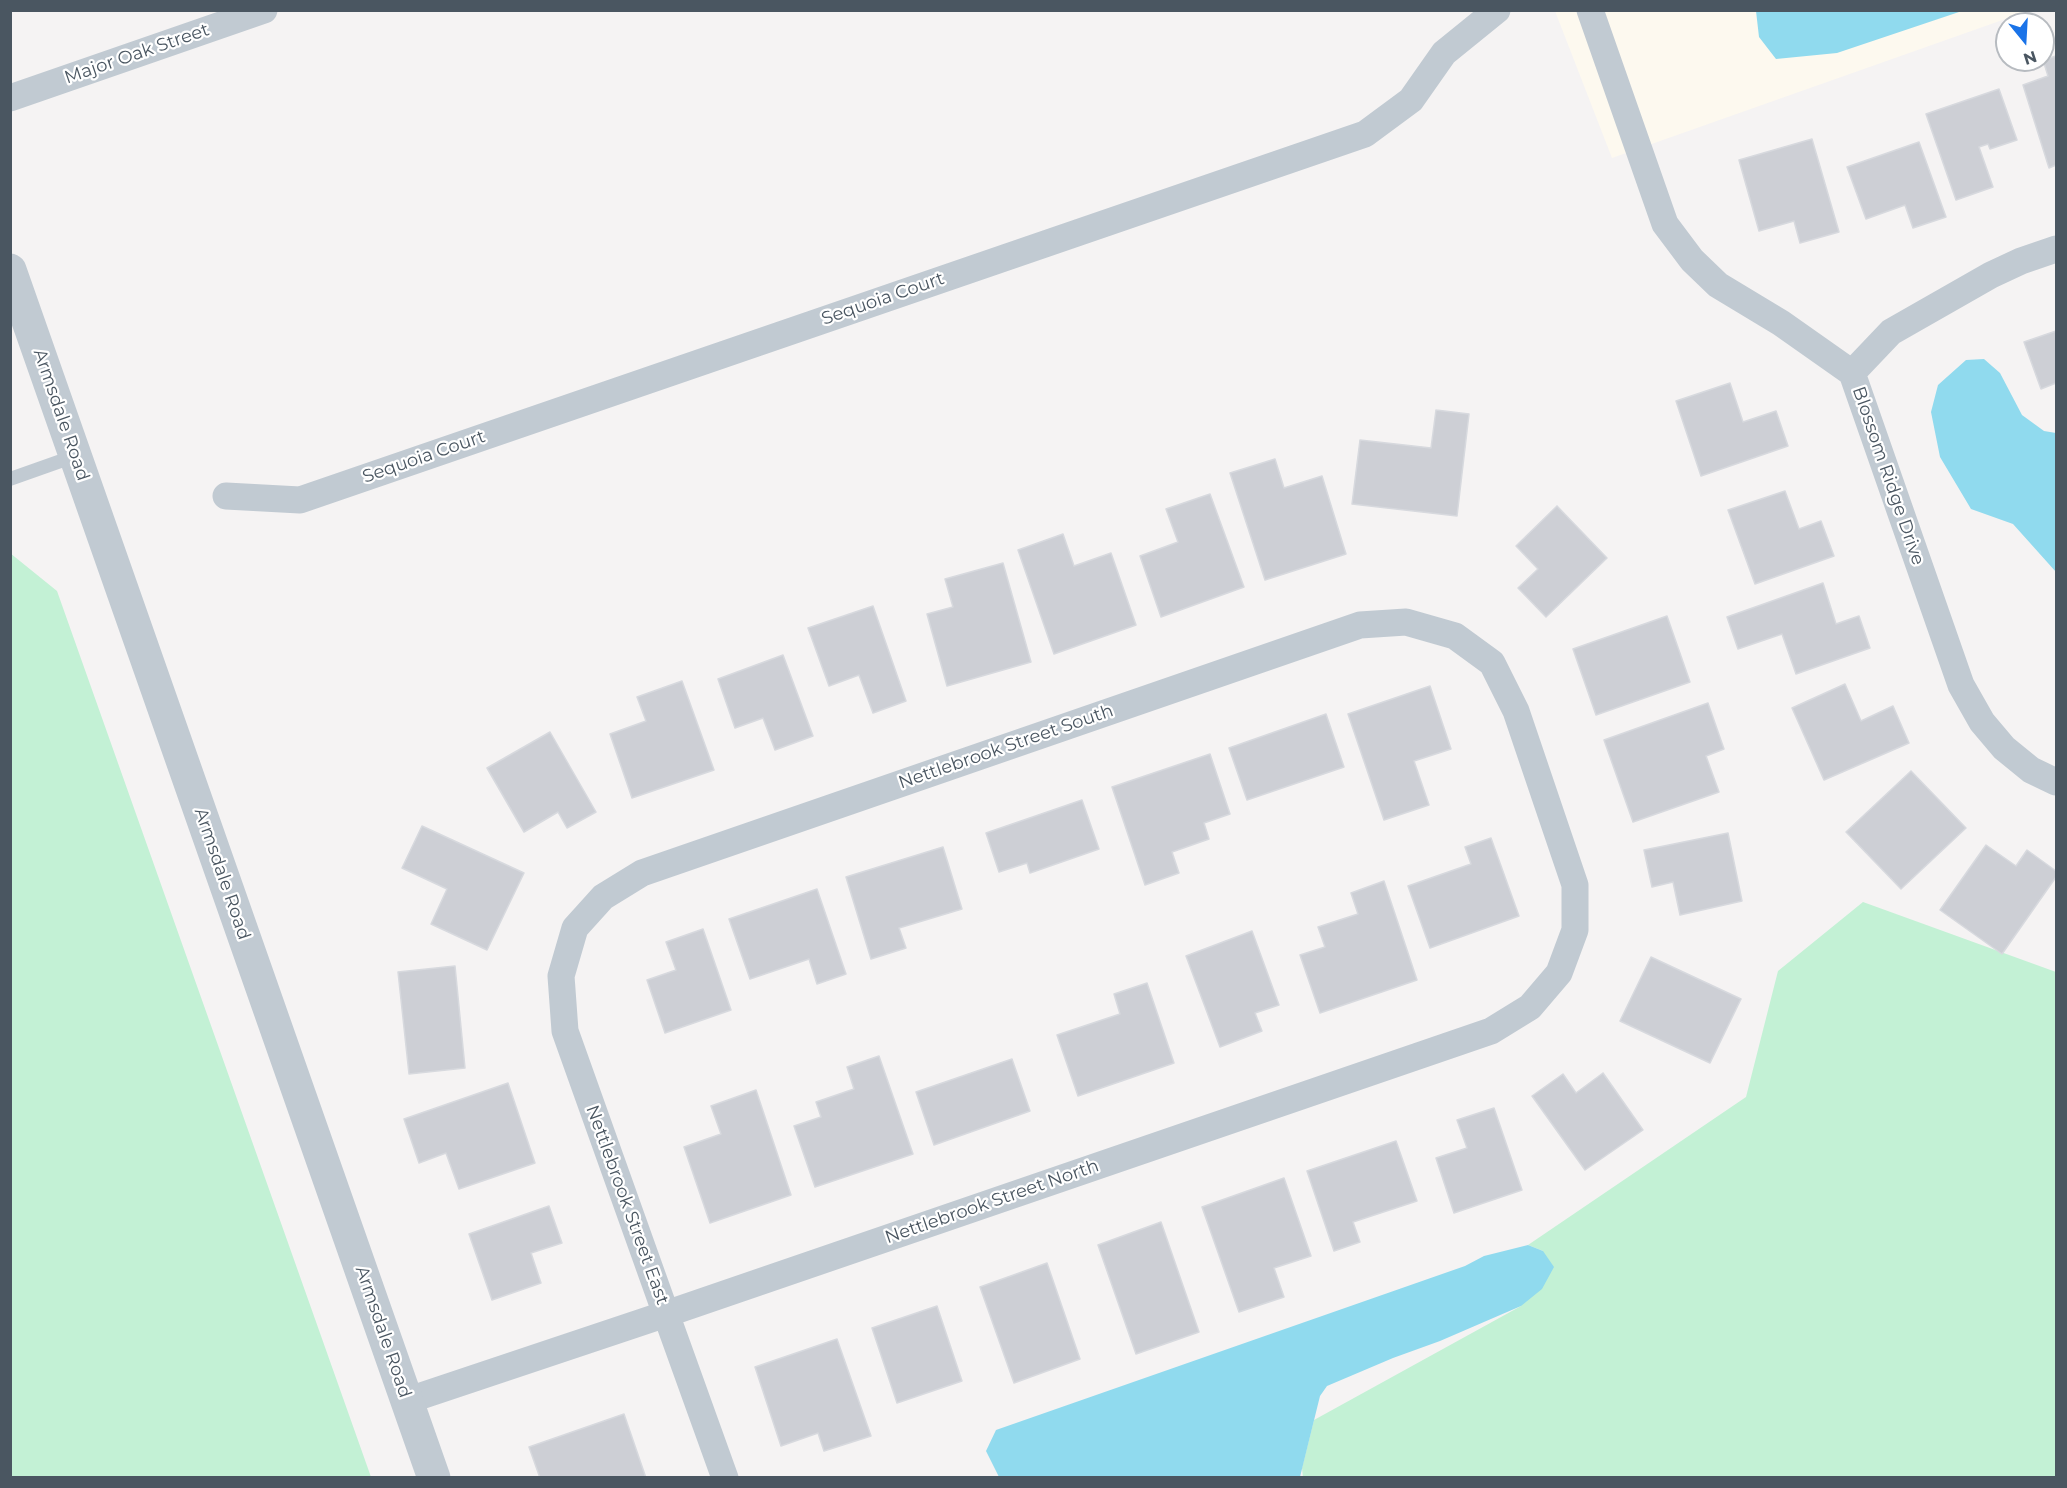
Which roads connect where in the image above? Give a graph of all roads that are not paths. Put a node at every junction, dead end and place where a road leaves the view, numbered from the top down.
1 (264, 10) edge
2 (1497, 10) edge
3 (1590, 10) edge
4 (10, 98) edge
5 (2056, 249) edge
6 (10, 270) edge
7 (1852, 373) junction
8 (75, 456) junction
9 (10, 479) edge
10 (226, 496) dead end
11 (2056, 782) edge
12 (575, 928) joint
13 (1559, 973) joint
14 (666, 1314) junction
15 (406, 1401) junction
16 (434, 1478) edge
17 (725, 1478) edge

1 - 4 street, Major Oak Street
2 - 10 street, Sequoia Court
3 - 7 street, Blossom Ridge Drive
5 - 7 street
6 - 8 street, Armsdale Road
7 - 11 street, Blossom Ridge Drive
8 - 9 lane
8 - 15 street, Armsdale Road
12 - 13 street, Nettlebrook Street South
12 - 14 street, Nettlebrook Street East
13 - 14 street, Nettlebrook Street North
14 - 15 street, Nettlebrook Street North
14 - 17 street, Nettlebrook Street East
15 - 16 street, Armsdale Road

